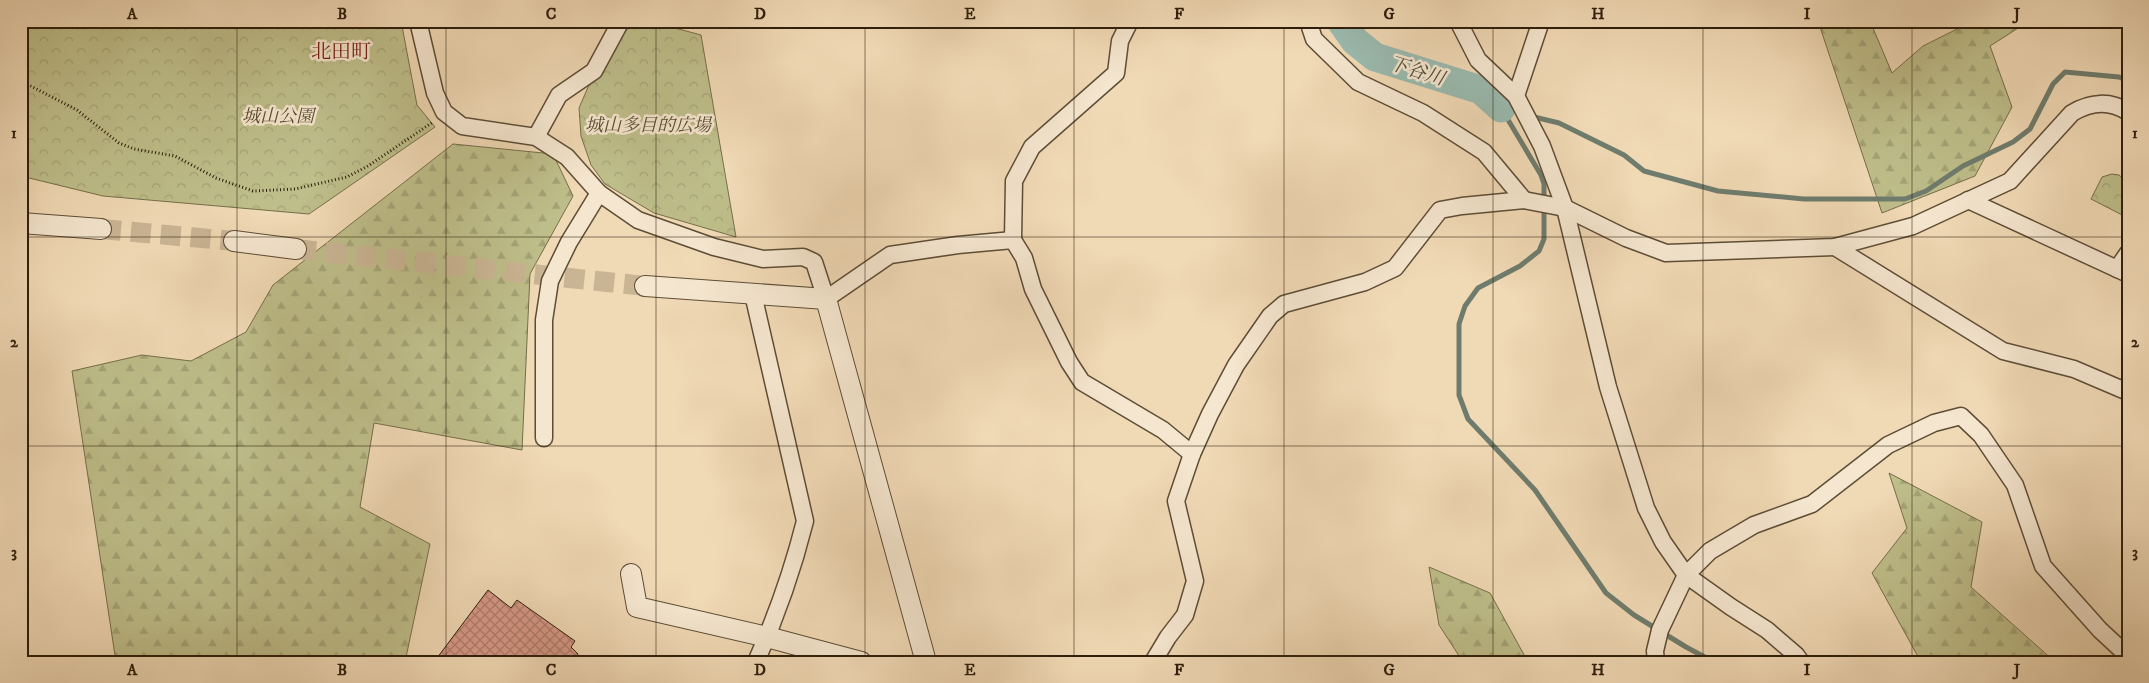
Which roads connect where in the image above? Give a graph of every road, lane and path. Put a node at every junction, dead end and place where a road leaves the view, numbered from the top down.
1 (27, 21) edge
2 (418, 21) edge
3 (622, 21) edge
4 (1130, 21) edge
5 (1308, 21) edge
6 (1458, 21) edge
7 (1541, 21) edge
8 (21, 41) edge
9 (21, 81) edge
10 (1516, 96) junction
11 (2125, 108) edge
12 (437, 119) dead end
13 (536, 137) junction
14 (599, 193) junction
15 (1524, 200) junction
16 (1968, 200) junction
17 (1565, 208) junction
18 (21, 224) edge
19 (101, 229) tunnel mouth
20 (1013, 240) junction
21 (234, 241) tunnel mouth
22 (1835, 247) junction
23 (296, 249) tunnel mouth
24 (2128, 253) edge
25 (2122, 271) edge
26 (645, 286) tunnel mouth
27 (753, 294) junction
28 (826, 298) junction
29 (2128, 392) edge
30 (544, 438) dead end
31 (1192, 454) junction
32 (632, 574) dead end
33 (1686, 575) junction
34 (767, 637) junction
35 (2128, 656) edge
36 (756, 662) edge
37 (861, 662) edge
38 (926, 662) edge
39 (1153, 662) edge
40 (1656, 662) edge
41 (1801, 662) edge

1 - 8 path
2 - 13 street
3 - 13 street
4 - 20 street
5 - 15 street
6 - 10 street
7 - 10 street
9 - 12 path
10 - 17 street
11 - 16 street
13 - 14 street
14 - 28 street
14 - 30 street
15 - 17 street
15 - 31 street
16 - 22 street
16 - 25 street
17 - 22 street
17 - 33 street
18 - 19 street
20 - 28 street
20 - 31 street
21 - 23 street
22 - 29 street
24 - 25 street
26 - 27 street
27 - 28 street
27 - 34 street
28 - 38 street
31 - 39 street
32 - 34 street
33 - 35 street
33 - 40 street
33 - 41 street
34 - 36 street
34 - 37 street

